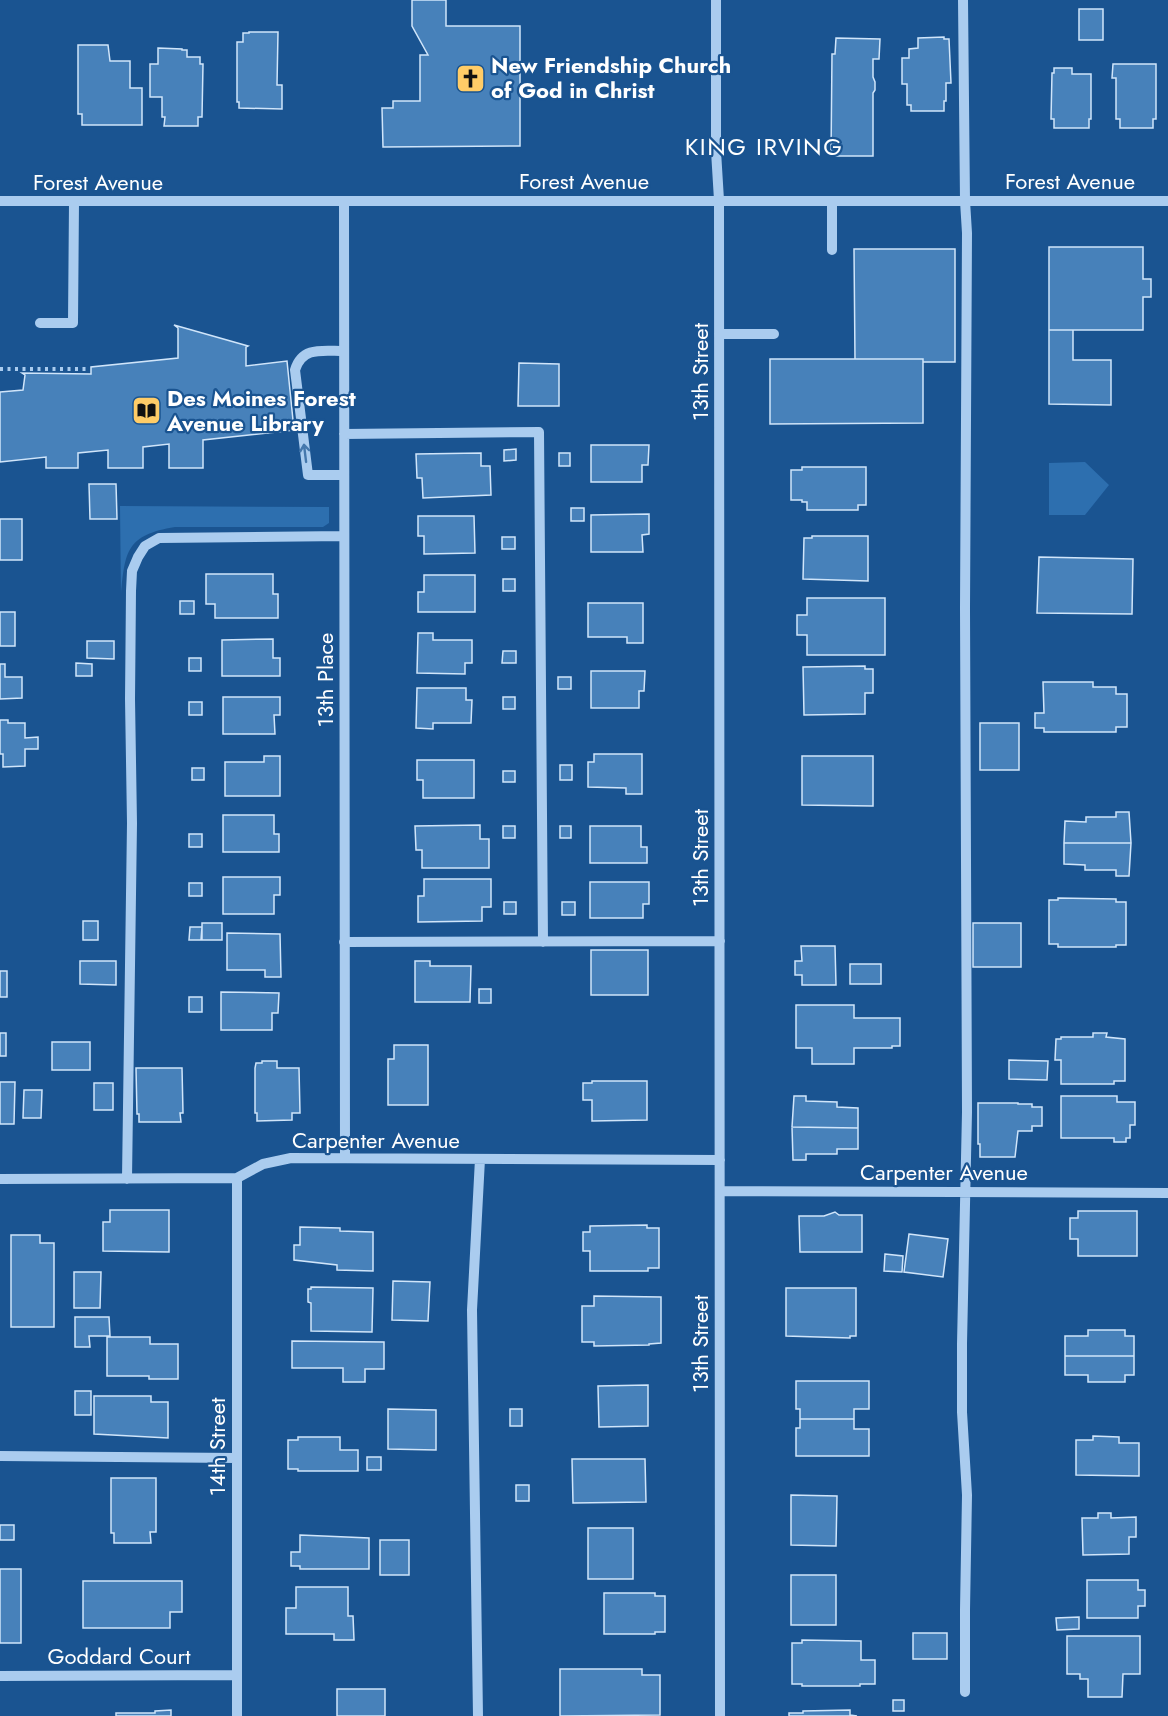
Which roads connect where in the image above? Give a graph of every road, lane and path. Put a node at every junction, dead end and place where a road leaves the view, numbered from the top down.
1 (716, 0) edge
2 (963, 0) edge
3 (719, 200) junction
4 (0, 201) edge
5 (832, 201) junction
6 (965, 201) junction
7 (1168, 201) edge
8 (74, 202) junction
9 (344, 203) junction
10 (832, 250) dead end
11 (40, 323) dead end
12 (719, 334) junction
13 (774, 334) dead end
14 (344, 351) junction
15 (0, 369) edge
16 (88, 369) dead end
17 (344, 434) junction
18 (344, 476) junction
19 (344, 536) junction
20 (720, 941) junction
21 (344, 942) junction
22 (543, 942) junction
23 (345, 1158) junction
24 (480, 1159) junction
25 (720, 1160) junction
26 (237, 1178) junction
27 (0, 1179) edge
28 (127, 1179) junction
29 (720, 1191) junction
30 (966, 1192) junction
31 (1168, 1192) edge
32 (0, 1456) edge
33 (237, 1458) junction
34 (237, 1675) junction
35 (0, 1676) edge
36 (965, 1692) dead end
37 (237, 1716) edge
38 (478, 1716) edge
39 (720, 1716) edge

1 - 3 street, 13th Street
2 - 6 street
3 - 5 street, Forest Avenue
3 - 9 street, Forest Avenue
3 - 12 street, 13th Street
4 - 8 street, Forest Avenue
5 - 6 street, Forest Avenue
5 - 10 street
6 - 7 street, Forest Avenue
6 - 30 street
8 - 9 street, Forest Avenue
8 - 11 street
9 - 14 street, 13th Place
12 - 13 street
12 - 20 street, 13th Street
14 - 17 street, 13th Place
18 -> 14 street
15 - 16 path
17 - 18 street, 13th Place
17 - 22 street
18 - 19 street, 13th Place
19 - 21 street, 13th Place
19 - 28 street
20 - 22 street
20 - 25 street, 13th Street
21 - 22 street
21 - 23 street, 13th Place
23 - 24 street, Carpenter Avenue
23 - 26 street, Carpenter Avenue
24 - 25 street, Carpenter Avenue
24 - 38 street
25 - 29 street, 13th Street
26 - 28 street, Carpenter Avenue
26 - 33 street, 14th Street
27 - 28 street, Carpenter Avenue
29 - 30 street, Carpenter Avenue
29 - 39 street, 13th Street
30 - 31 street, Carpenter Avenue
30 - 36 street
32 - 33 street
33 - 34 street, 14th Street
34 - 35 street, Goddard Court
34 - 37 street, 14th Street

